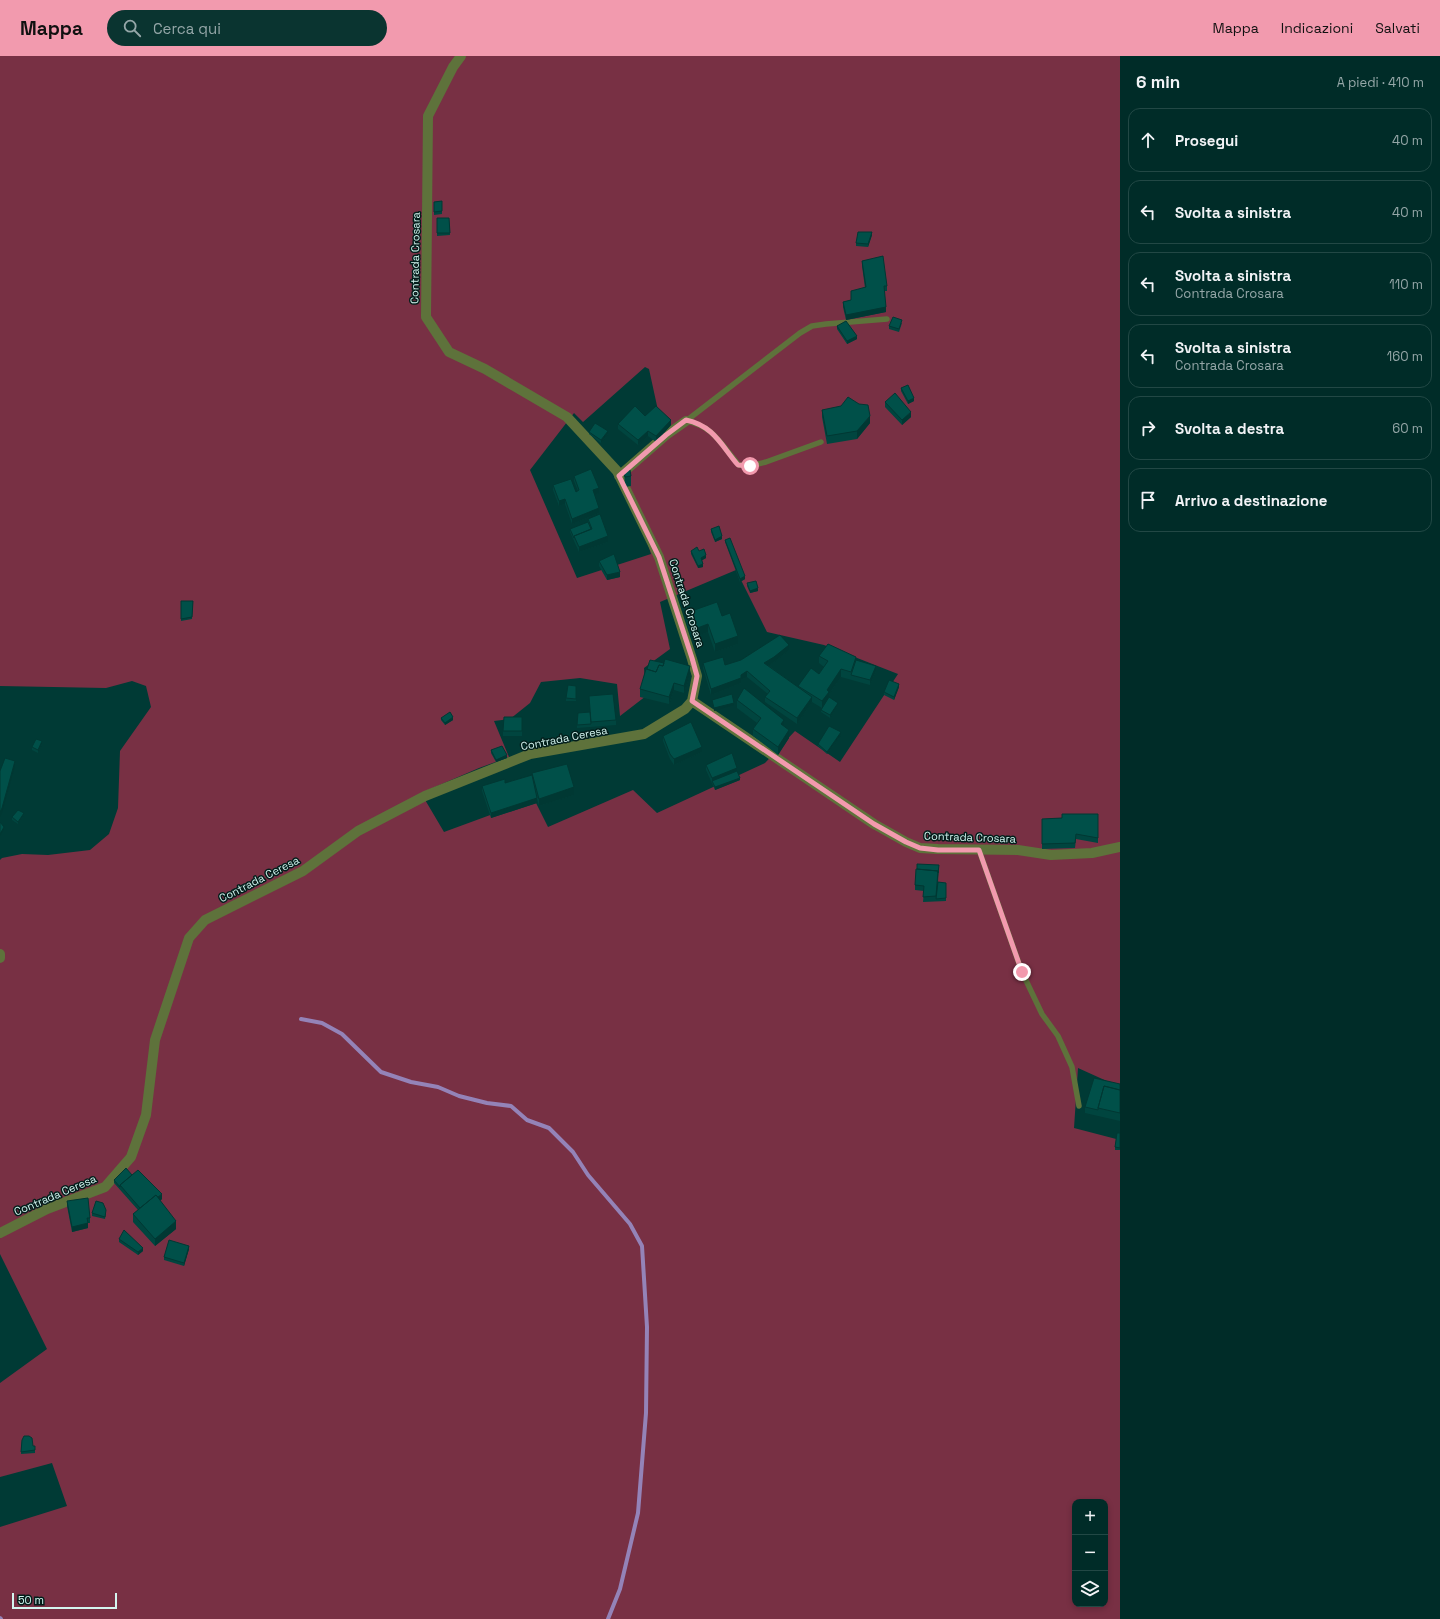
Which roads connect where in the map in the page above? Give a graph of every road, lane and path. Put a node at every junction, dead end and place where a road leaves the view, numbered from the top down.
1 (462, 56) edge
2 (887, 319) dead end
3 (686, 420) junction
4 (821, 442) dead end
5 (619, 476) junction
6 (692, 701) junction
7 (1120, 847) edge
8 (979, 850) junction
9 (0, 954) edge
10 (0, 958) edge
11 (1079, 1106) dead end
12 (0, 1233) edge

1 - 5 street, Contrada Crosara
2 - 3 lane
3 - 4 lane
3 - 5 street
5 - 6 street, Contrada Crosara
6 - 8 street, Contrada Crosara
6 - 12 street, Contrada Ceresa
7 - 8 street, Contrada Crosara
8 - 11 lane
9 - 10 street

